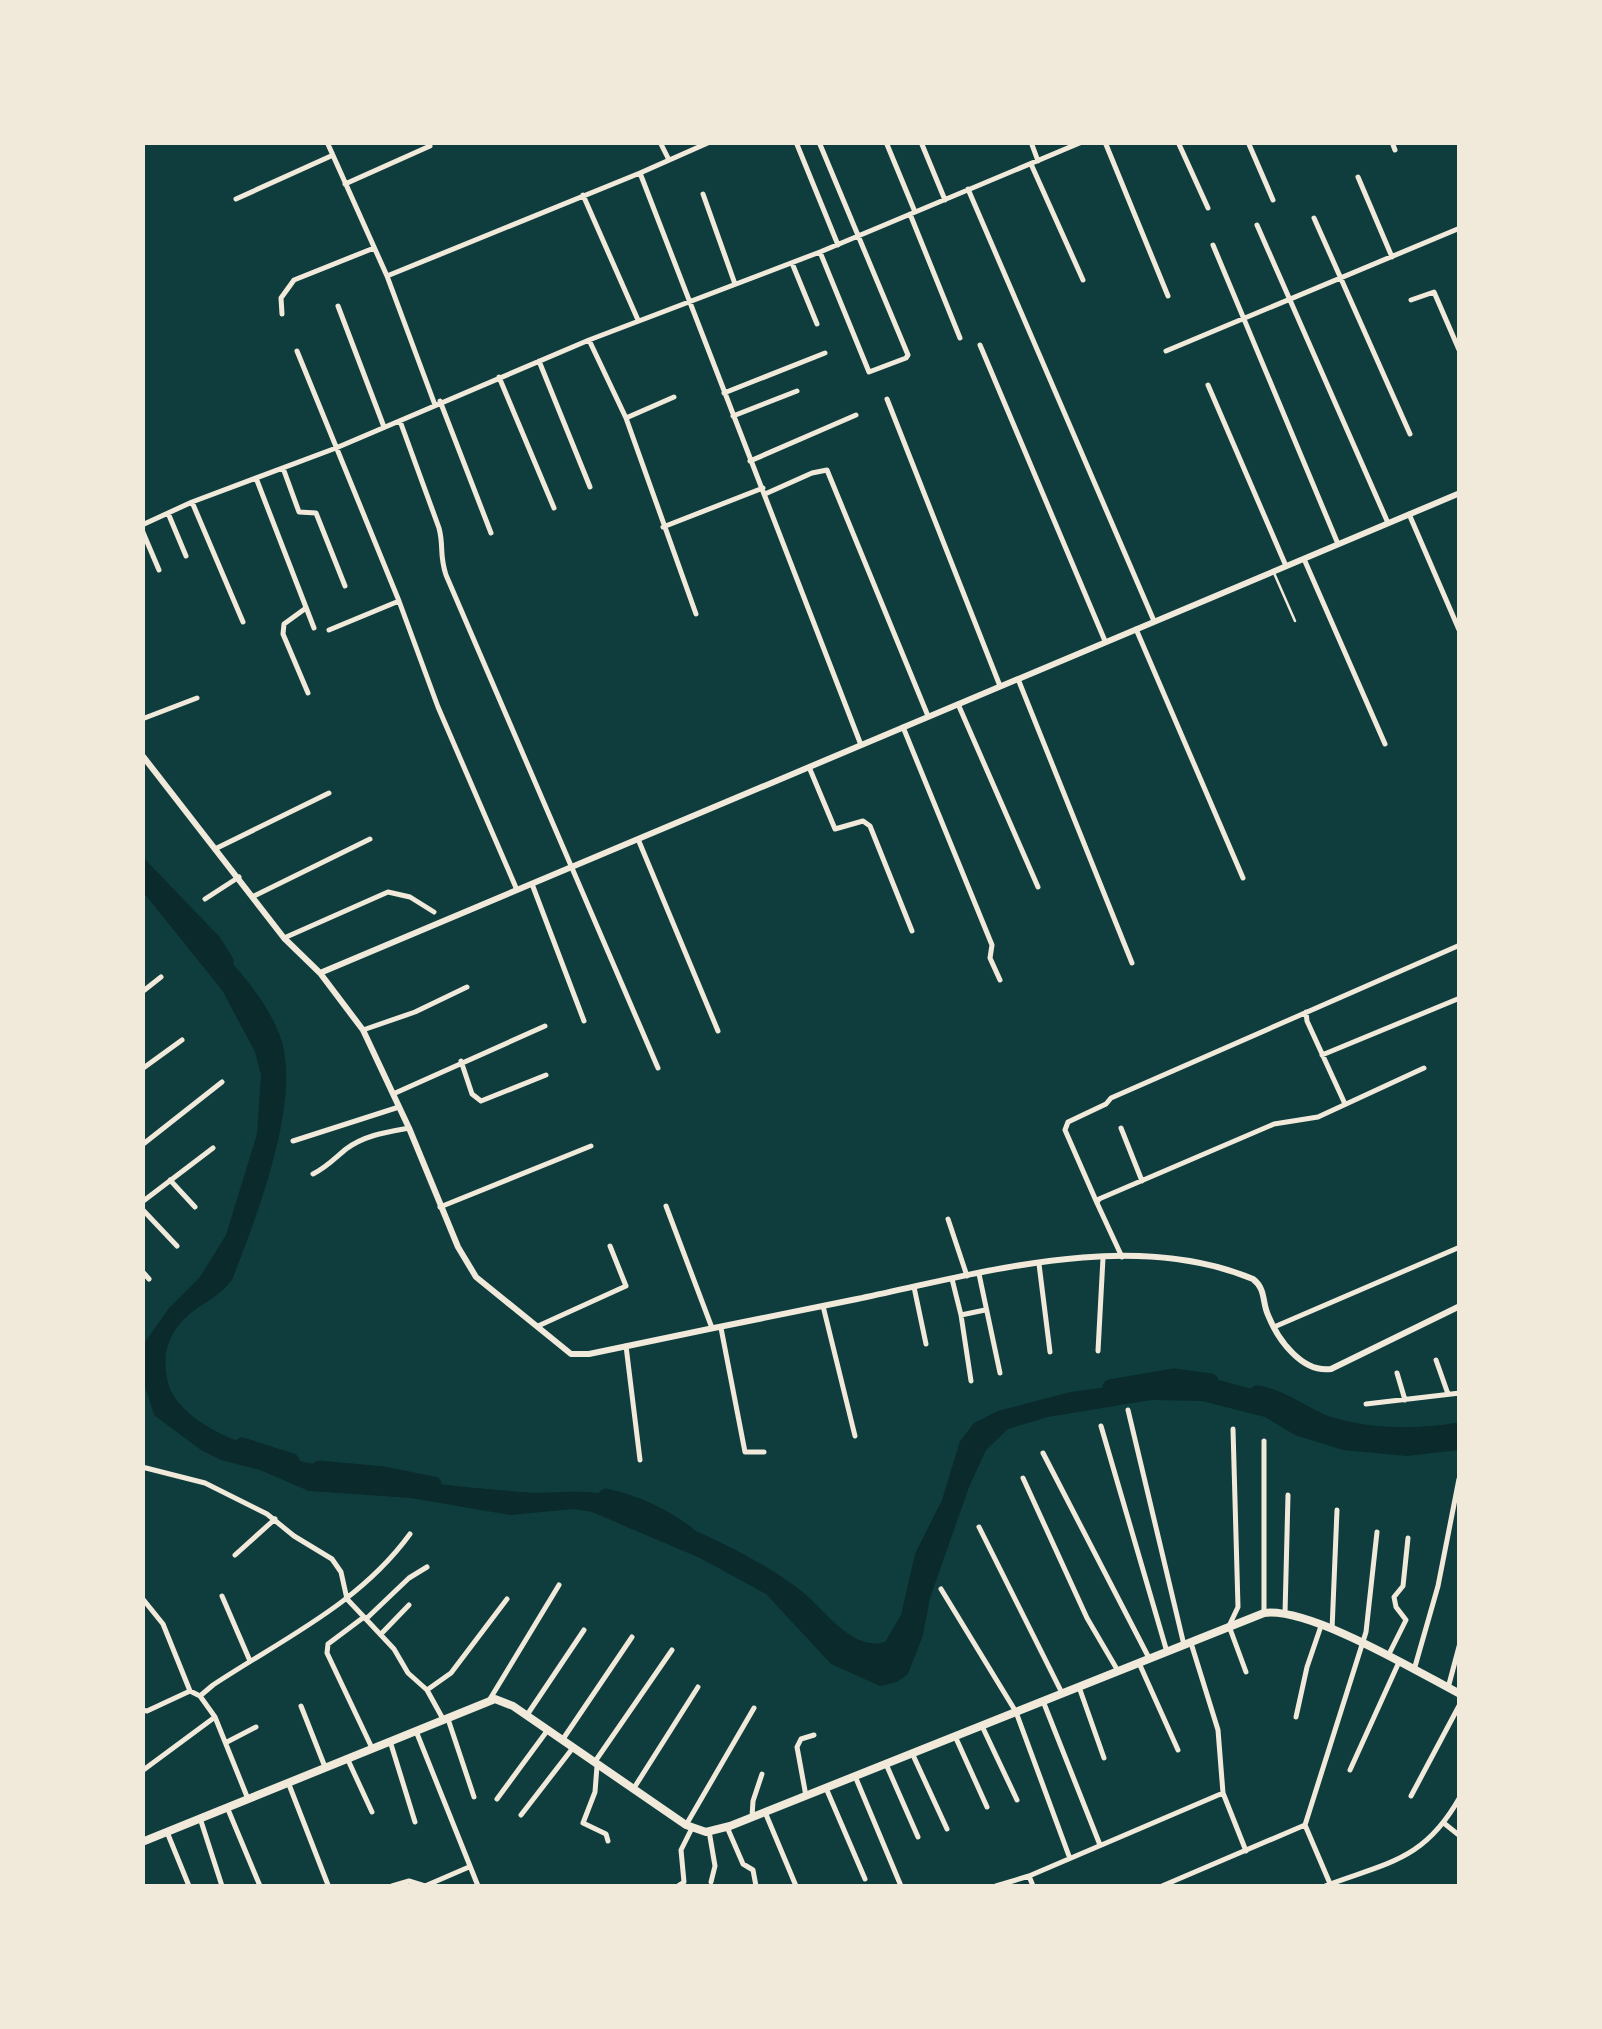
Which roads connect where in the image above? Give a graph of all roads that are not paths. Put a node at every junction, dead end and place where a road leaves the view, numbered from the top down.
1 (326, 142) edge
2 (660, 142) edge
3 (710, 142) edge
4 (796, 142) edge
5 (819, 142) edge
6 (886, 142) edge
7 (921, 142) edge
8 (1031, 142) edge
9 (1082, 142) edge
10 (1105, 142) edge
11 (1178, 142) edge
12 (1248, 142) edge
13 (430, 146) dead end
14 (330, 156) junction
15 (669, 160) junction
16 (1035, 162) junction
17 (640, 174) junction
18 (1358, 177) dead end
19 (344, 184) junction
20 (968, 189) junction
21 (703, 194) dead end
22 (583, 195) junction
23 (236, 199) dead end
24 (945, 200) junction
25 (1273, 200) dead end
26 (1208, 208) dead end
27 (912, 213) junction
28 (1314, 218) dead end
29 (1257, 225) dead end
30 (1460, 228) edge
31 (858, 235) junction
32 (1213, 244) dead end
33 (838, 245) junction
34 (374, 248) junction
35 (820, 252) junction
36 (1392, 257) junction
37 (792, 263) junction
38 (386, 276) junction
39 (1340, 277) junction
40 (1083, 280) dead end
41 (735, 284) junction
42 (1168, 296) dead end
43 (1291, 298) junction
44 (1411, 300) dead end
45 (690, 303) junction
46 (338, 306) dead end
47 (282, 314) dead end
48 (1243, 318) junction
49 (638, 320) junction
50 (817, 324) dead end
51 (960, 338) dead end
52 (589, 340) junction
53 (980, 345) dead end
54 (1166, 351) dead end
55 (297, 352) dead end
56 (1460, 352) edge
57 (825, 353) dead end
58 (539, 362) junction
59 (499, 378) junction
60 (1208, 385) dead end
61 (797, 391) dead end
62 (724, 393) junction
63 (674, 398) dead end
64 (886, 399) dead end
65 (438, 403) junction
66 (856, 415) dead end
67 (733, 416) junction
68 (626, 418) junction
69 (400, 421) junction
70 (384, 427) junction
71 (1410, 434) dead end
72 (336, 448) junction
73 (750, 460) junction
74 (282, 468) junction
75 (256, 478) junction
76 (590, 486) dead end
77 (764, 491) junction
78 (1460, 493) edge
79 (192, 502) junction
80 (554, 508) dead end
81 (168, 513) junction
82 (1410, 514) junction
83 (1388, 523) junction
84 (664, 527) junction
85 (142, 528) edge
86 (491, 533) dead end
87 (1338, 544) junction
88 (186, 556) dead end
89 (1303, 558) junction
90 (1286, 566) junction
91 (159, 570) dead end
92 (1273, 571) junction
93 (345, 586) dead end
94 (399, 601) junction
95 (306, 608) junction
96 (696, 614) dead end
97 (1295, 621) dead end
98 (243, 622) dead end
99 (1154, 622) junction
100 (314, 628) dead end
101 (1136, 629) junction
102 (329, 630) dead end
103 (1460, 632) edge
104 (1106, 642) junction
105 (1018, 679) junction
106 (1000, 686) junction
107 (308, 693) dead end
108 (197, 698) dead end
109 (958, 704) junction
110 (928, 716) junction
111 (142, 719) edge
112 (903, 727) junction
113 (1385, 744) dead end
114 (861, 745) junction
115 (142, 754) edge
116 (809, 767) junction
117 (329, 793) dead end
118 (638, 839) junction
119 (370, 840) dead end
120 (217, 848) junction
121 (572, 867) junction
122 (238, 877) junction
123 (1243, 878) dead end
124 (532, 884) junction
125 (1038, 887) dead end
126 (517, 890) junction
127 (254, 896) junction
128 (205, 899) dead end
129 (434, 912) dead end
130 (912, 932) dead end
131 (284, 938) junction
132 (1460, 944) edge
133 (1132, 963) dead end
134 (320, 973) junction
135 (160, 977) dead end
136 (1000, 980) dead end
137 (468, 987) dead end
138 (142, 992) edge
139 (1460, 998) edge
140 (1306, 1012) junction
141 (584, 1021) dead end
142 (545, 1026) dead end
143 (364, 1030) junction
144 (718, 1031) dead end
145 (182, 1040) dead end
146 (1322, 1056) junction
147 (461, 1061) junction
148 (658, 1068) dead end
149 (1424, 1068) dead end
150 (142, 1069) edge
151 (546, 1075) dead end
152 (222, 1082) dead end
153 (393, 1094) junction
154 (1345, 1104) junction
155 (399, 1106) junction
156 (410, 1128) junction
157 (1120, 1128) dead end
158 (293, 1141) dead end
159 (142, 1145) edge
160 (590, 1146) dead end
161 (214, 1148) dead end
162 (313, 1174) dead end
163 (170, 1180) junction
164 (1142, 1181) junction
165 (1097, 1203) junction
166 (142, 1206) edge
167 (666, 1206) dead end
168 (195, 1207) dead end
169 (440, 1208) junction
170 (948, 1220) dead end
171 (176, 1246) dead end
172 (610, 1246) dead end
173 (1460, 1246) edge
174 (1122, 1257) junction
175 (1103, 1258) junction
176 (1038, 1264) junction
177 (142, 1271) edge
178 (978, 1274) junction
179 (967, 1276) junction
180 (149, 1279) dead end
181 (952, 1279) junction
182 (914, 1287) junction
183 (823, 1306) junction
184 (1460, 1306) edge
185 (985, 1310) junction
186 (962, 1315) junction
187 (538, 1326) junction
188 (1274, 1327) junction
189 (716, 1328) junction
190 (926, 1344) dead end
191 (626, 1346) junction
192 (1098, 1351) dead end
193 (1050, 1352) dead end
194 (1436, 1360) dead end
195 (1397, 1372) dead end
196 (1000, 1374) dead end
197 (970, 1381) dead end
198 (1460, 1393) edge
199 (1448, 1394) junction
200 (1405, 1400) junction
201 (1366, 1404) dead end
202 (1128, 1410) dead end
203 (1101, 1426) dead end
204 (1232, 1429) dead end
205 (855, 1436) dead end
206 (1264, 1440) dead end
207 (764, 1452) dead end
208 (1044, 1454) dead end
209 (640, 1460) dead end
210 (142, 1467) edge
211 (1023, 1478) dead end
212 (1459, 1479) edge
213 (1288, 1495) dead end
214 (1337, 1510) dead end
215 (276, 1519) junction
216 (979, 1527) dead end
217 (1377, 1532) dead end
218 (410, 1534) dead end
219 (1408, 1538) dead end
220 (235, 1554) dead end
221 (428, 1568) dead end
222 (558, 1585) dead end
223 (941, 1588) dead end
224 (222, 1596) dead end
225 (142, 1598) edge
226 (347, 1599) junction
227 (507, 1599) dead end
228 (409, 1604) dead end
229 (1264, 1613) junction
230 (1284, 1614) junction
231 (365, 1618) junction
232 (1230, 1626) junction
233 (1321, 1626) junction
234 (584, 1630) dead end
235 (1332, 1630) junction
236 (380, 1634) junction
237 (632, 1637) dead end
238 (1187, 1643) junction
239 (1460, 1643) edge
240 (1362, 1644) junction
241 (672, 1650) dead end
242 (1166, 1652) junction
243 (1388, 1657) junction
244 (1150, 1658) junction
245 (250, 1661) junction
246 (1139, 1662) junction
247 (1399, 1662) junction
248 (1414, 1670) junction
249 (1118, 1671) junction
250 (1246, 1672) dead end
251 (698, 1687) dead end
252 (1079, 1687) junction
253 (1448, 1688) junction
254 (428, 1690) junction
255 (190, 1691) junction
256 (1062, 1694) junction
257 (1460, 1694) edge
258 (200, 1696) junction
259 (490, 1700) junction
260 (1043, 1701) junction
261 (1460, 1704) edge
262 (301, 1706) dead end
263 (754, 1708) dead end
264 (142, 1710) edge
265 (1016, 1712) junction
266 (526, 1716) junction
267 (214, 1717) junction
268 (1296, 1717) dead end
269 (445, 1718) junction
270 (982, 1726) junction
271 (256, 1727) dead end
272 (416, 1730) junction
273 (547, 1731) junction
274 (814, 1735) dead end
275 (954, 1736) junction
276 (390, 1741) junction
277 (562, 1741) junction
278 (227, 1742) junction
279 (372, 1748) junction
280 (572, 1749) junction
281 (1178, 1750) dead end
282 (912, 1754) junction
283 (347, 1758) junction
284 (1104, 1758) dead end
285 (595, 1764) junction
286 (886, 1764) junction
287 (325, 1767) junction
288 (142, 1770) edge
289 (1350, 1770) dead end
290 (762, 1774) dead end
291 (855, 1776) junction
292 (288, 1782) junction
293 (826, 1788) junction
294 (632, 1790) junction
295 (1223, 1794) junction
296 (806, 1796) junction
297 (1411, 1796) dead end
298 (474, 1797) dead end
299 (248, 1798) junction
300 (1460, 1798) edge
301 (498, 1799) dead end
302 (1016, 1800) dead end
303 (227, 1807) junction
304 (987, 1807) dead end
305 (372, 1812) dead end
306 (765, 1812) junction
307 (521, 1816) dead end
308 (752, 1817) junction
309 (200, 1818) junction
310 (415, 1822) dead end
311 (1305, 1824) junction
312 (1445, 1824) junction
313 (689, 1826) junction
314 (727, 1827) junction
315 (947, 1829) dead end
316 (710, 1831) junction
317 (167, 1832) junction
318 (1460, 1836) edge
319 (918, 1837) dead end
320 (608, 1840) dead end
321 (142, 1842) edge
322 (1100, 1844) junction
323 (1246, 1851) junction
324 (1069, 1856) junction
325 (469, 1867) junction
326 (1029, 1876) junction
327 (864, 1879) dead end
328 (712, 1882) dead end
329 (328, 1885) edge
330 (189, 1886) edge
331 (222, 1886) edge
332 (260, 1886) edge
333 (392, 1886) edge
334 (478, 1886) edge
335 (678, 1886) edge
336 (756, 1886) edge
337 (796, 1886) edge
338 (900, 1886) edge
339 (996, 1886) edge
340 (1033, 1886) edge
341 (1162, 1886) edge
342 (1329, 1886) edge

1 - 14 street
2 - 15 street
3 - 15 street
4 - 33 street
5 - 31 street
6 - 27 street
7 - 24 street
8 - 16 street
9 - 16 street
10 - 42 street
11 - 26 street
12 - 25 street
13 - 19 street
14 - 19 street
14 - 23 street
15 - 17 street
16 - 20 street
16 - 40 street
17 - 22 street
17 - 45 street
18 - 36 street
19 - 34 street
20 - 24 street
20 - 99 street
21 - 41 street
22 - 38 street
22 - 49 street
24 - 27 street
27 - 31 street
27 - 51 street
28 - 39 street
29 - 43 street
30 - 36 street
31 - 33 street
31 - 35 street
32 - 48 street
33 - 35 street
34 - 38 street
34 - 47 street
35 - 37 street
36 - 39 street
37 - 41 street
37 - 50 street
38 - 65 street
39 - 43 street
39 - 71 street
41 - 45 street
43 - 48 street
43 - 83 street
44 - 56 street
45 - 49 street
45 - 62 street
46 - 70 street
48 - 54 street
48 - 87 street
49 - 52 street
52 - 58 street
52 - 68 street
53 - 104 street
55 - 72 street
57 - 62 street
58 - 59 street
58 - 76 street
59 - 65 street
59 - 80 street
60 - 90 street
61 - 67 street
62 - 67 street
63 - 68 street
64 - 106 street
65 - 69 street
65 - 86 street
66 - 73 street
67 - 73 street
68 - 84 street
69 - 70 street
69 - 121 street
70 - 72 street
72 - 74 street
72 - 94 street
73 - 77 street
74 - 75 street
74 - 93 street
75 - 79 street
75 - 95 street
77 - 84 street
77 - 110 street
77 - 114 street
78 - 82 street
79 - 81 street
79 - 98 street
81 - 85 street
81 - 88 street
82 - 83 street
82 - 103 street
83 - 87 street
84 - 96 street
85 - 91 street
87 - 89 street
89 - 90 street
89 - 113 street
90 - 92 street
92 - 97 lane
92 - 99 street
94 - 102 street
94 - 126 street
95 - 100 street
95 - 107 street
99 - 101 street
101 - 104 street
101 - 123 street
104 - 105 street
105 - 106 street
105 - 133 street
106 - 109 street
108 - 111 street
109 - 110 street
109 - 125 street
110 - 112 street
112 - 114 street
112 - 136 street
114 - 116 street
115 - 120 street
116 - 118 street
116 - 130 street
117 - 120 street
118 - 121 street
118 - 144 street
119 - 127 street
120 - 122 street
121 - 124 street
121 - 148 street
122 - 127 street
122 - 128 street
124 - 126 street
124 - 141 street
126 - 134 street
127 - 131 street
129 - 131 street
131 - 134 street
132 - 140 street
134 - 143 street
135 - 138 street
137 - 143 street
139 - 146 street
140 - 146 street
140 - 165 street
142 - 147 street
143 - 153 street
145 - 150 street
146 - 154 street
147 - 151 street
147 - 153 street
149 - 154 street
152 - 159 street
153 - 155 street
154 - 164 street
155 - 156 street
155 - 158 street
156 - 162 street
156 - 169 street
157 - 164 street
160 - 169 street
161 - 163 street
163 - 166 street
163 - 168 street
164 - 165 street
165 - 174 street
166 - 171 street
167 - 189 street
169 - 187 street
170 - 179 street
172 - 187 street
173 - 188 street
174 - 175 street
174 - 188 street
175 - 176 street
175 - 192 street
176 - 178 street
176 - 193 street
177 - 180 street
178 - 179 street
178 - 185 street
179 - 181 street
181 - 182 street
181 - 186 street
182 - 183 street
182 - 190 street
183 - 189 street
183 - 205 street
184 - 188 street
185 - 186 street
185 - 196 street
186 - 197 street
187 - 191 street
189 - 191 street
189 - 207 street
191 - 209 street
194 - 199 street
195 - 200 street
198 - 199 street
199 - 200 street
200 - 201 street
202 - 238 street
203 - 242 street
204 - 232 street
206 - 229 street
208 - 244 street
210 - 215 street
211 - 249 street
212 - 248 street
213 - 230 street
214 - 235 street
215 - 220 street
215 - 226 street
216 - 256 street
217 - 240 street
218 - 226 street
219 - 243 street
221 - 231 street
222 - 259 street
223 - 265 street
224 - 245 street
225 - 255 street
226 - 231 street
226 - 245 street
227 - 254 street
228 - 236 street
229 - 230 main road
229 - 232 main road
230 - 233 main road
231 - 236 street
231 - 279 street
232 - 238 main road
232 - 250 street
233 - 235 main road
233 - 268 street
234 - 266 street
235 - 240 main road
236 - 254 street
237 - 277 street
238 - 242 main road
238 - 295 street
239 - 253 street
240 - 243 main road
240 - 311 street
241 - 285 street
242 - 244 main road
243 - 247 main road
244 - 246 main road
245 - 258 street
246 - 249 main road
246 - 281 street
247 - 248 main road
247 - 289 street
248 - 253 main road
249 - 252 main road
251 - 294 street
252 - 256 main road
252 - 284 street
253 - 257 main road
254 - 269 street
255 - 258 street
255 - 264 street
256 - 260 main road
258 - 267 street
259 - 266 main road
259 - 269 main road
260 - 265 main road
260 - 322 street
261 - 297 street
262 - 287 street
263 - 313 street
265 - 270 main road
265 - 324 street
266 - 273 main road
267 - 278 street
267 - 288 street
269 - 272 main road
269 - 298 street
270 - 275 main road
270 - 302 street
271 - 278 street
272 - 276 main road
272 - 325 street
273 - 277 main road
273 - 301 street
274 - 296 street
275 - 282 main road
275 - 304 street
276 - 279 main road
276 - 310 street
277 - 280 main road
278 - 299 street
279 - 283 main road
280 - 285 main road
280 - 307 street
282 - 286 main road
282 - 315 street
283 - 287 main road
283 - 305 street
285 - 294 main road
285 - 320 street
286 - 291 main road
286 - 319 street
287 - 292 main road
290 - 308 street
291 - 293 main road
291 - 338 street
292 - 299 main road
292 - 329 street
293 - 296 main road
293 - 327 street
294 - 313 main road
295 - 322 street
295 - 323 street
296 - 306 main road
299 - 303 main road
300 - 312 street
303 - 309 main road
303 - 332 street
306 - 308 main road
306 - 337 street
308 - 314 main road
309 - 317 main road
309 - 331 street
311 - 323 street
311 - 342 street
312 - 318 street
312 - 342 street
313 - 316 main road
313 - 335 street
314 - 316 main road
314 - 336 street
316 - 328 street
317 - 321 main road
317 - 330 street
322 - 324 street
323 - 341 street
324 - 326 street
325 - 333 street
325 - 334 street
326 - 339 street
326 - 340 street

